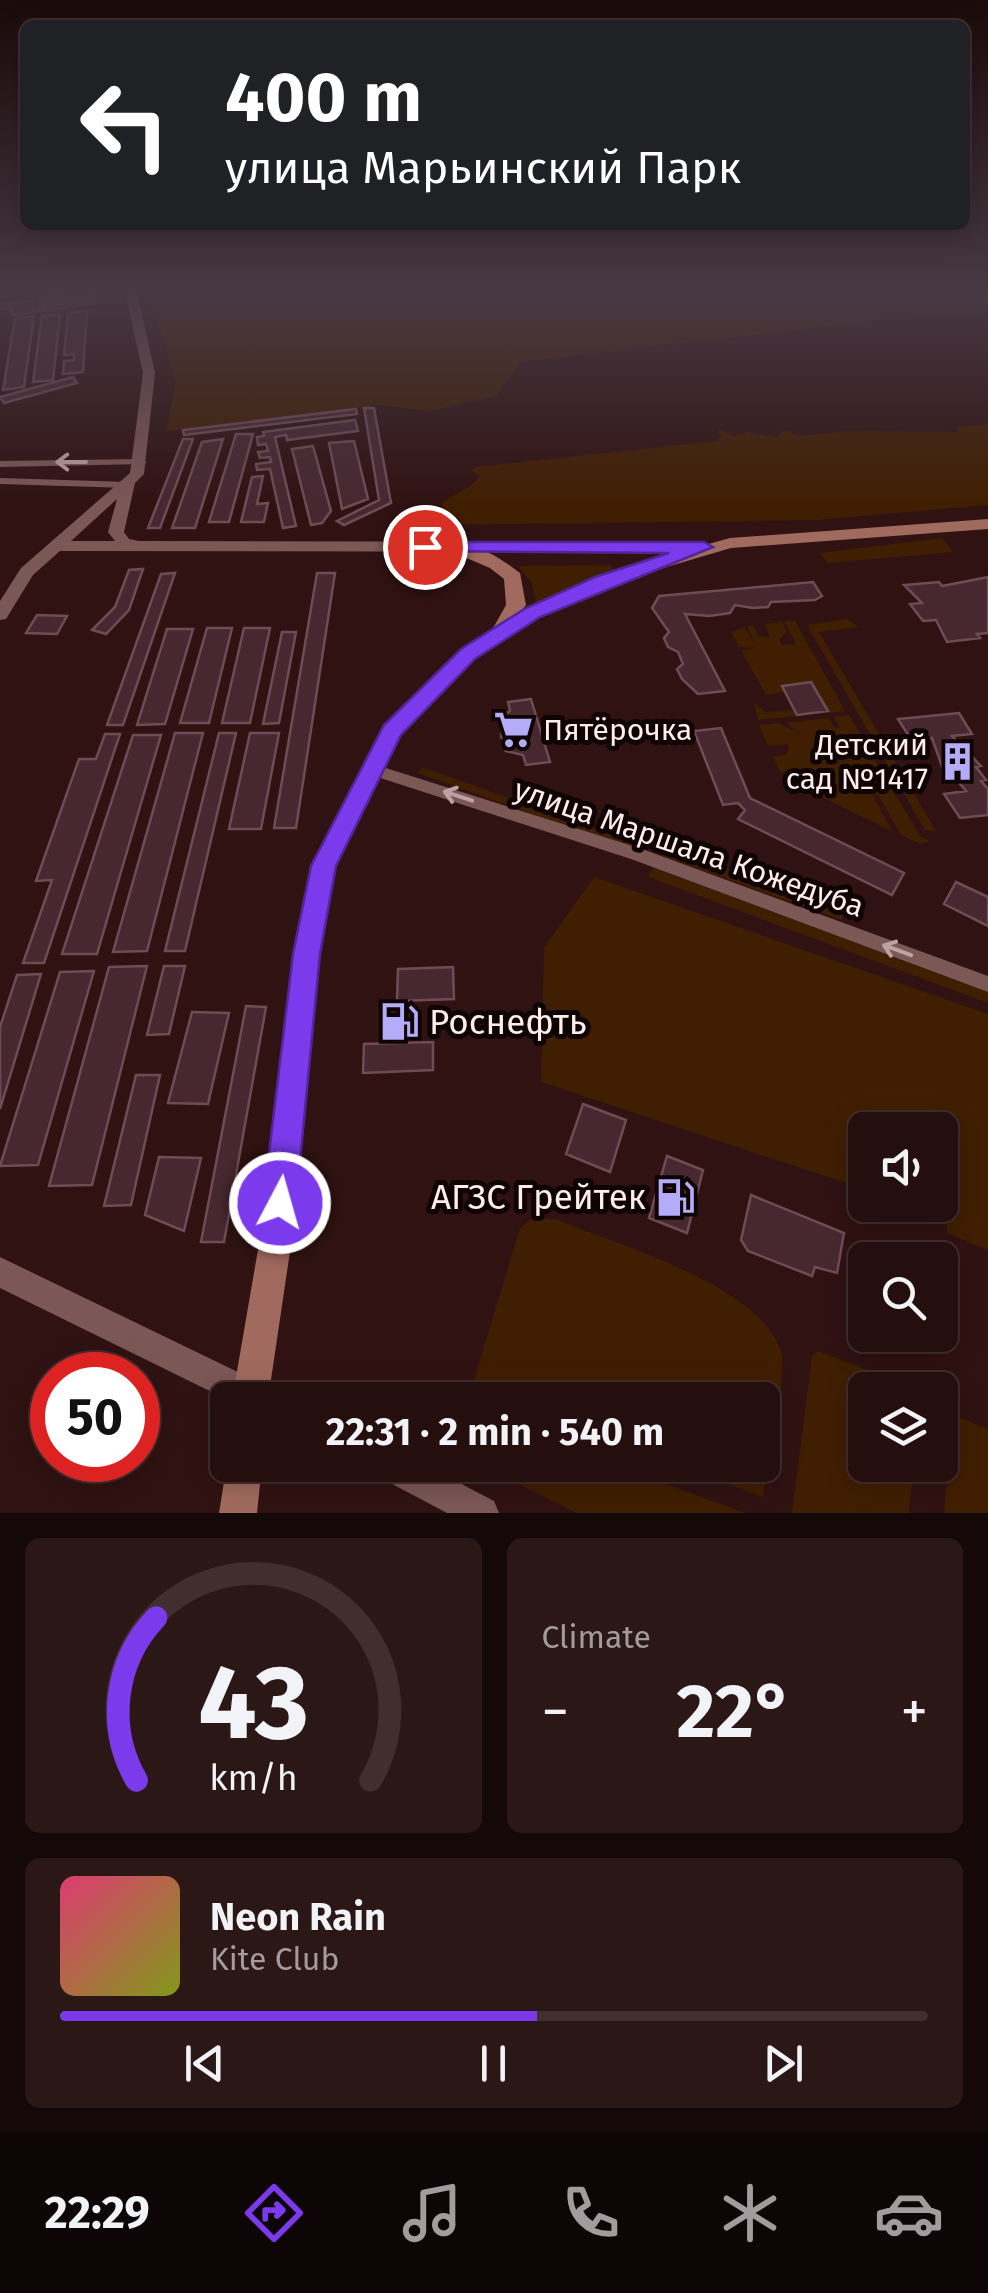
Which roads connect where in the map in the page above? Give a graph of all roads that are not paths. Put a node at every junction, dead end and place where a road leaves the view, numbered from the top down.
1 (147, 363) edge
2 (141, 462) junction
3 (0, 464) edge
4 (0, 480) edge
5 (129, 486) junction
6 (988, 524) edge
7 (56, 546) junction
8 (139, 547) junction
9 (456, 547) junction
10 (704, 547) junction
11 (0, 614) edge
12 (488, 641) junction
13 (370, 768) junction
14 (988, 984) edge
15 (0, 1272) edge
16 (222, 1382) edge
17 (256, 1382) edge
18 (241, 1482) edge
19 (423, 1482) edge
20 (238, 1513) edge
21 (482, 1513) edge

1 - 2 street
2 -> 3 street
2 - 5 street
4 - 5 street
5 - 7 street
5 - 8 street
6 - 10 main road
7 - 8 street
7 - 11 street
8 - 9 street
9 - 10 street
9 - 12 main road
10 - 12 main road
12 - 13 main road
14 -> 13 street, улица Маршала Кожедуба
13 - 17 main road
15 - 16 street
18 - 20 main road
19 - 21 street

